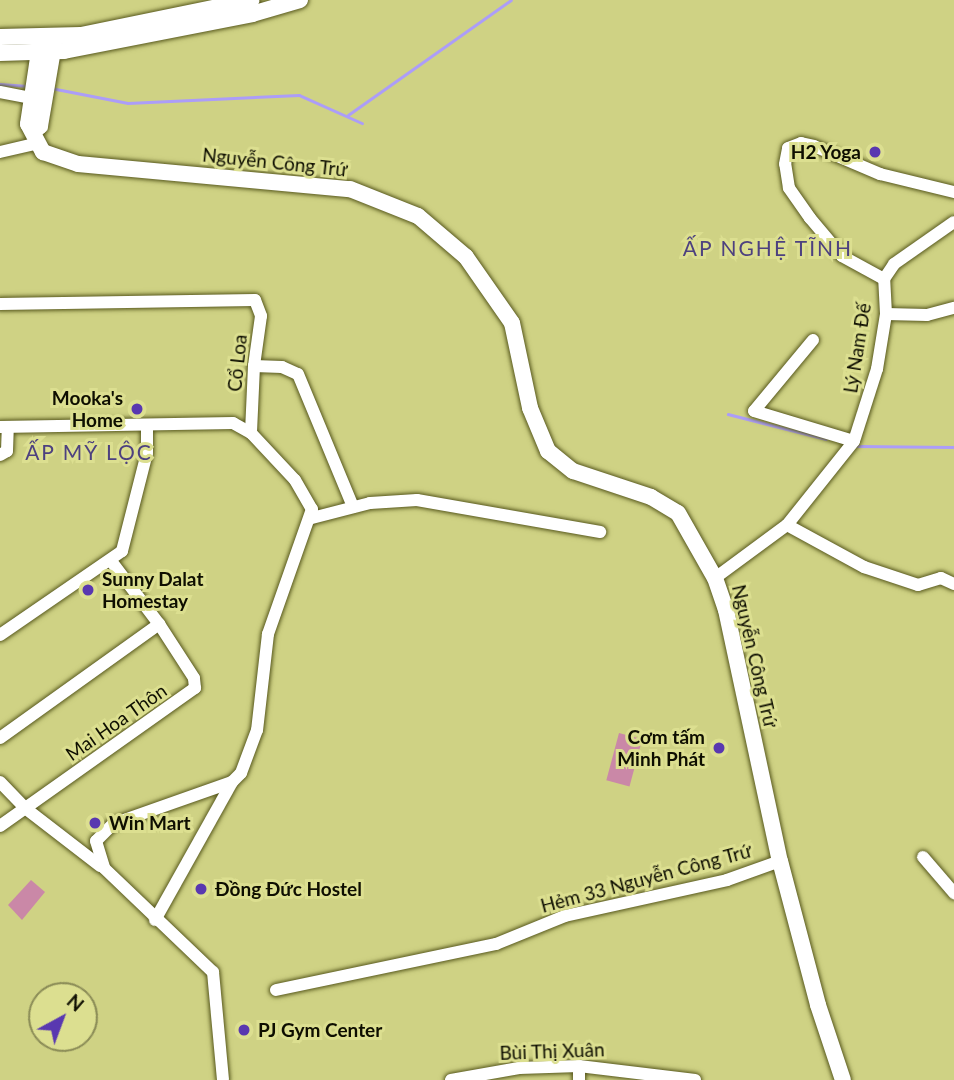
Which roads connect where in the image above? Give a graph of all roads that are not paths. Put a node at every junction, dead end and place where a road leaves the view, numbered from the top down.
1 (251, 0) edge
2 (300, 0) edge
3 (0, 37) edge
4 (47, 45) junction
5 (0, 52) edge
6 (0, 92) edge
7 (36, 99) junction
8 (35, 138) junction
9 (0, 152) edge
10 (954, 192) edge
11 (954, 222) edge
12 (884, 279) junction
13 (0, 304) edge
14 (954, 308) edge
15 (886, 314) junction
16 (813, 340) dead end
17 (254, 366) junction
18 (4, 427) edge
19 (147, 428) junction
20 (251, 433) junction
21 (854, 442) junction
22 (0, 455) edge
23 (353, 507) junction
24 (312, 518) junction
25 (787, 524) junction
26 (600, 532) dead end
27 (111, 561) junction
28 (715, 578) junction
29 (954, 584) edge
30 (159, 624) junction
31 (0, 635) edge
32 (0, 738) edge
33 (0, 782) edge
34 (232, 782) junction
35 (25, 808) junction
36 (0, 826) edge
37 (923, 857) dead end
38 (780, 861) junction
39 (104, 868) junction
40 (954, 893) edge
41 (155, 920) junction
42 (276, 990) dead end
43 (579, 1066) junction
44 (223, 1080) edge
45 (451, 1080) edge
46 (579, 1080) edge
47 (695, 1080) edge
48 (843, 1080) edge

1 - 4 main road
2 - 4 main road
3 - 4 main road
4 - 5 main road
4 - 7 main road
6 - 7 street
7 - 8 main road
8 - 9 street
8 - 28 main road, Nguyễn Công Trứ
10 - 12 street
11 - 12 street, Lý Nam Đế
12 - 15 street, Lý Nam Đế
13 - 17 street, Cổ Loa
14 - 15 street
15 - 21 street, Lý Nam Đế
16 - 21 street
17 - 20 street, Cổ Loa
17 - 23 street
18 - 19 street
18 - 22 street
19 - 20 street
19 - 27 street
20 - 24 street
21 - 25 street, Lý Nam Đế
23 - 24 street
23 - 26 street
24 - 34 street
25 - 28 street, Lý Nam Đế
25 - 29 street
27 - 30 street, Mai Hoa Thôn
27 - 31 street
28 - 38 main road, Nguyễn Công Trứ
30 - 32 street
30 - 35 street, Mai Hoa Thôn
33 - 35 street
34 - 39 street
34 - 41 street
35 - 36 street, Mai Hoa Thôn
35 - 39 street
37 - 40 street
38 - 42 street, Hẻm 33 Nguyễn Công Trứ
38 - 48 main road, Nguyễn Công Trứ
39 - 41 street
41 - 44 street
43 - 45 street, Bùi Thị Xuân
43 - 46 street
43 - 47 street, Bùi Thị Xuân

